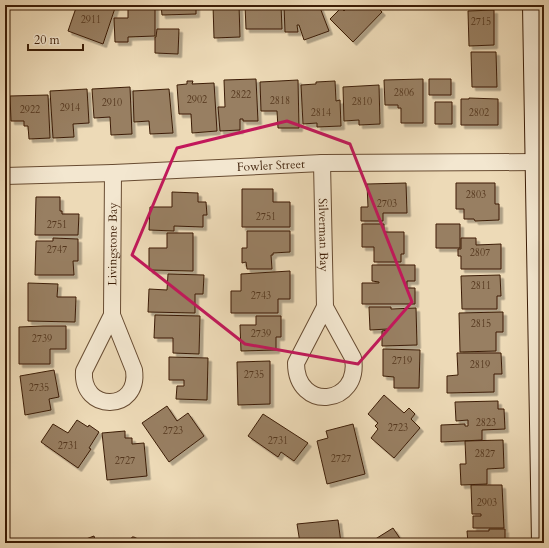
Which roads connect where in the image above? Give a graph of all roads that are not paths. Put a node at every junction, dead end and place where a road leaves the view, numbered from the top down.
1 (534, 5) edge
2 (536, 162) junction
3 (322, 163) junction
4 (113, 174) junction
5 (5, 176) edge
6 (325, 307) junction
7 (112, 315) junction
8 (543, 543) edge

1 - 2 street
2 - 3 street, Fowler Street
2 - 8 street
3 - 4 street, Fowler Street
3 - 6 street, Silverman Bay
4 - 5 street, Fowler Street
4 - 7 street, Livingstone Bay
6 - 6 street, Silverman Bay
7 - 7 street, Livingstone Bay

